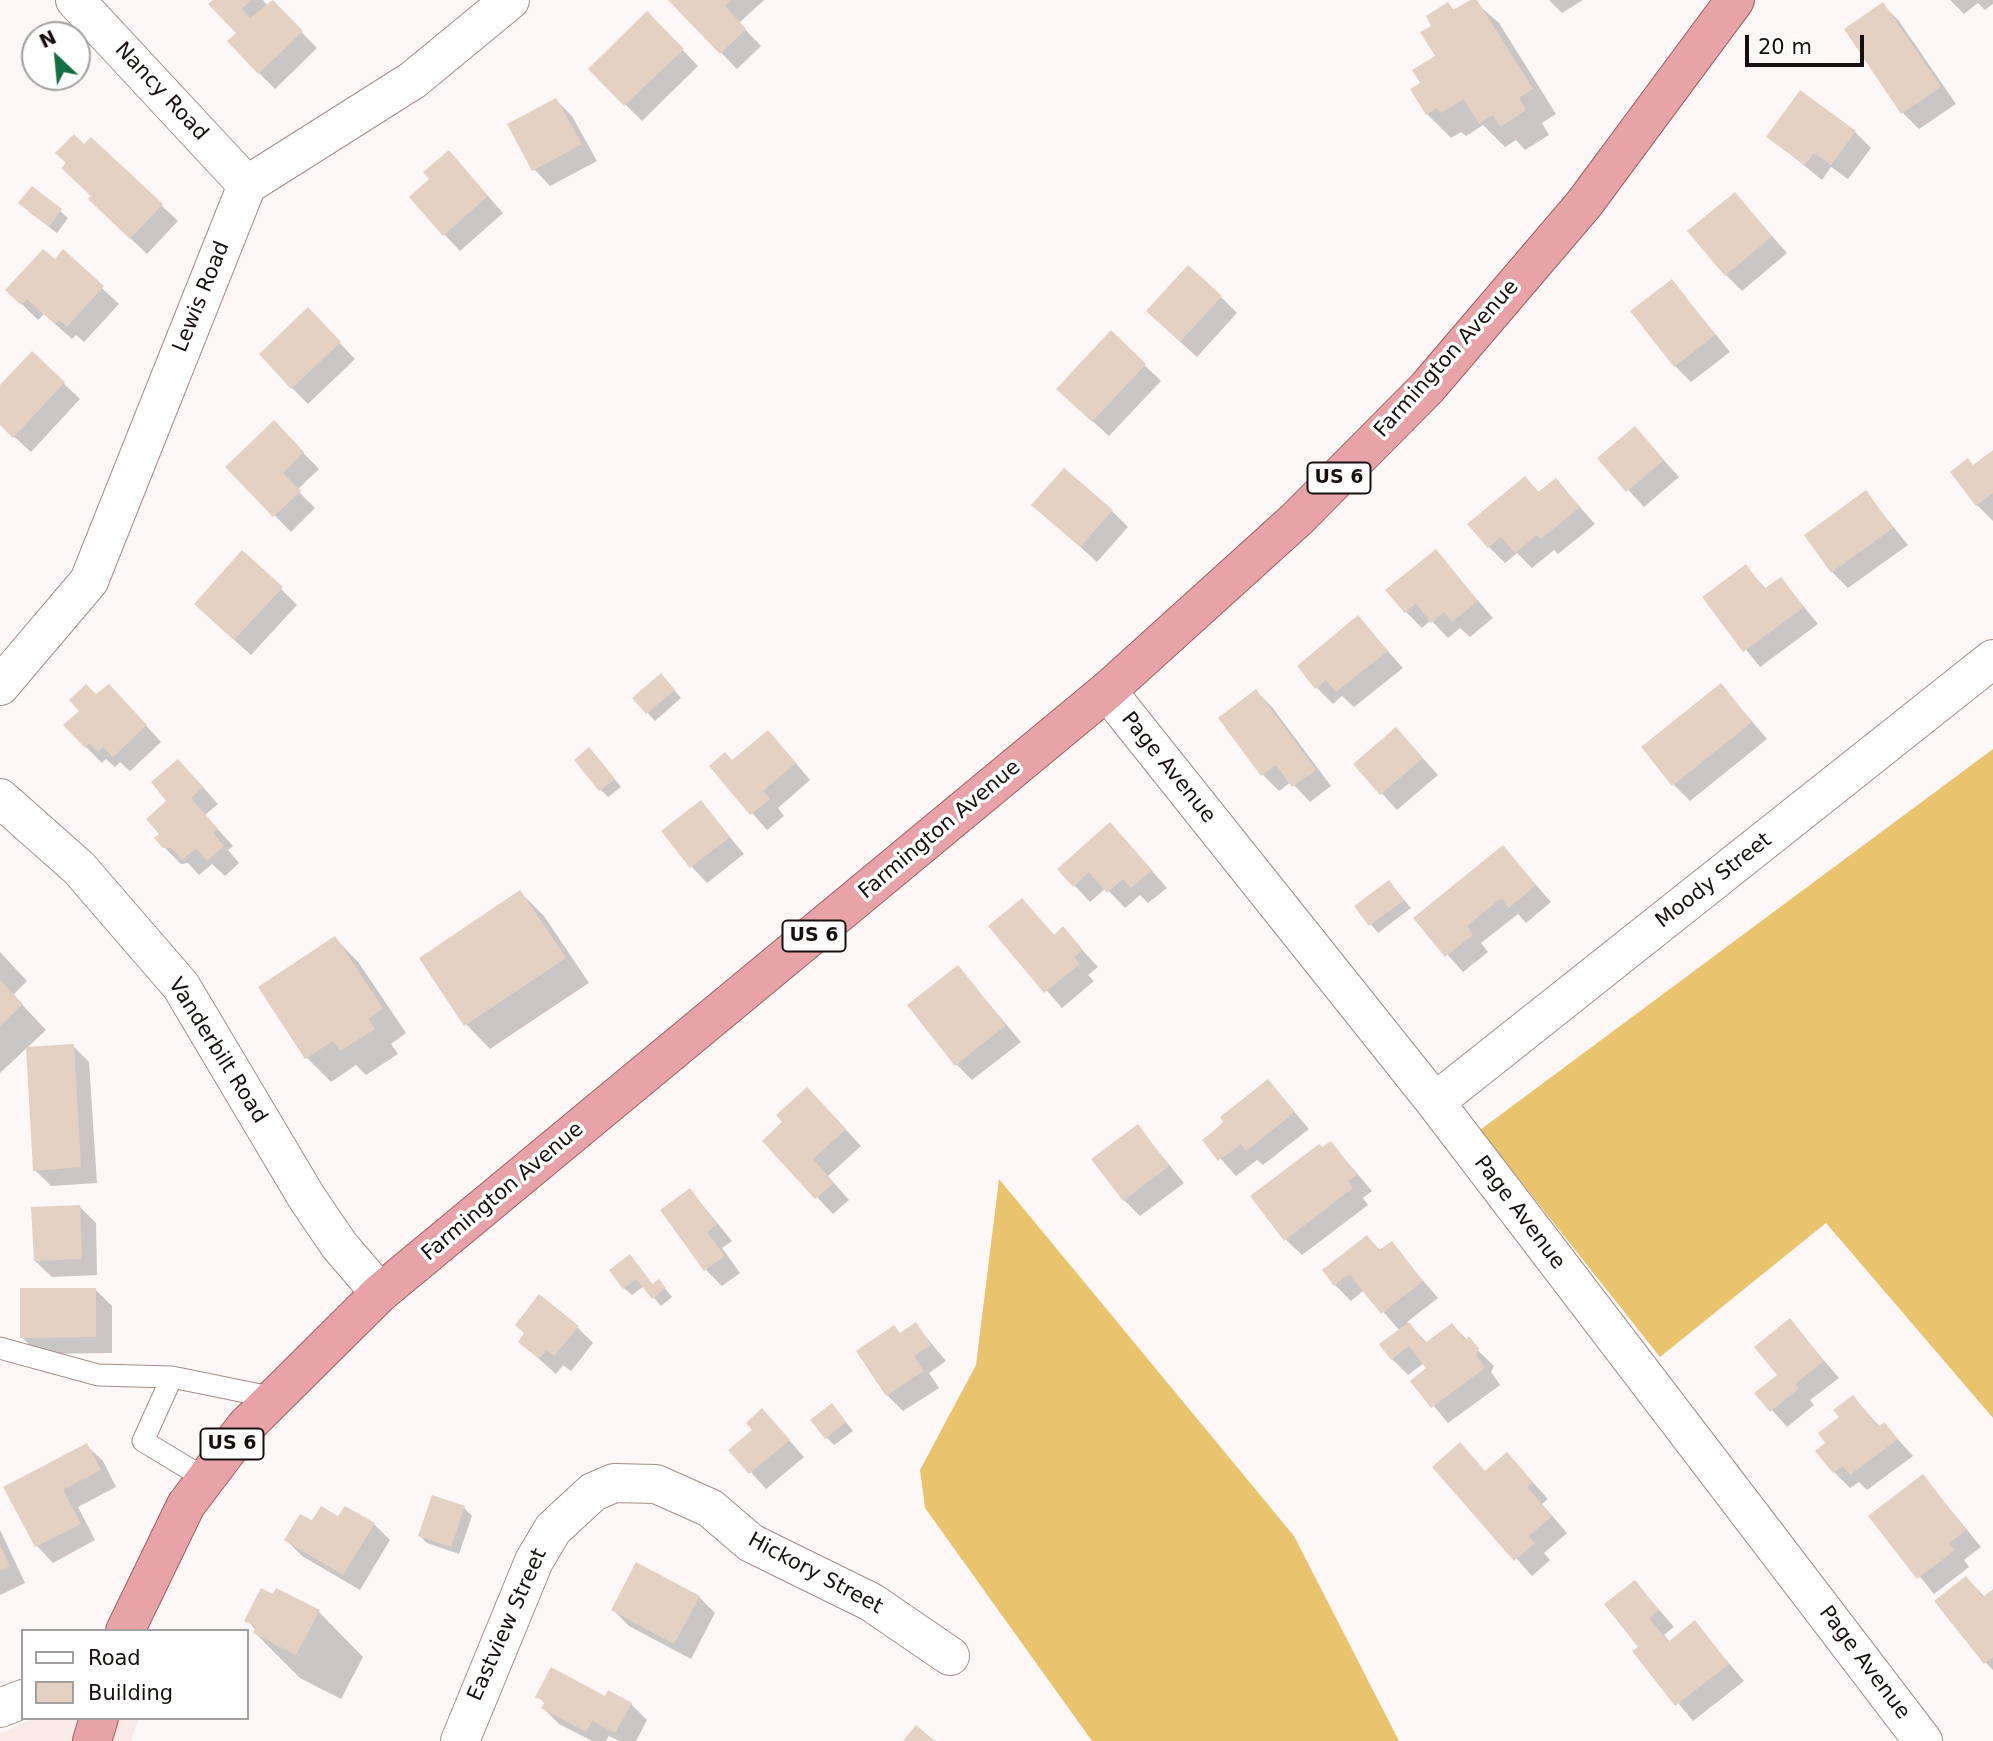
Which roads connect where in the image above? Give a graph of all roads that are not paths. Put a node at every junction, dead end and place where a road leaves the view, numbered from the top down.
1 (75, 0) edge
2 (510, 0) edge
3 (1735, 0) edge
4 (247, 185) junction
5 (1993, 659) edge
6 (0, 686) edge
7 (1107, 691) junction
8 (0, 798) edge
9 (1435, 1102) junction
10 (380, 1293) junction
11 (0, 1348) edge
12 (172, 1377) junction
13 (275, 1398) junction
14 (206, 1479) junction
15 (681, 1494) joint
16 (125, 1629) edge
17 (950, 1656) dead end
18 (21, 1700) edge
19 (0, 1708) edge
20 (98, 1720) edge
21 (92, 1741) edge
22 (460, 1741) edge
23 (1923, 1741) edge

1 - 4 street, Nancy Road
2 - 4 street
3 - 7 highway, Farmington Avenue / US 6
4 - 6 street, Lewis Road
5 - 9 street, Moody Street
7 - 9 street, Page Avenue
7 - 10 highway, Farmington Avenue / US 6
8 - 10 street, Vanderbilt Road
9 - 23 street, Page Avenue
10 - 13 highway, Farmington Avenue / US 6
11 - 12 lane
12 - 13 lane
12 - 14 lane
13 - 14 highway, Farmington Avenue / US 6
14 - 16 highway, Farmington Avenue / US 6
15 - 17 street, Hickory Street
15 - 22 street, Eastview Street
18 - 19 street
20 - 21 highway

